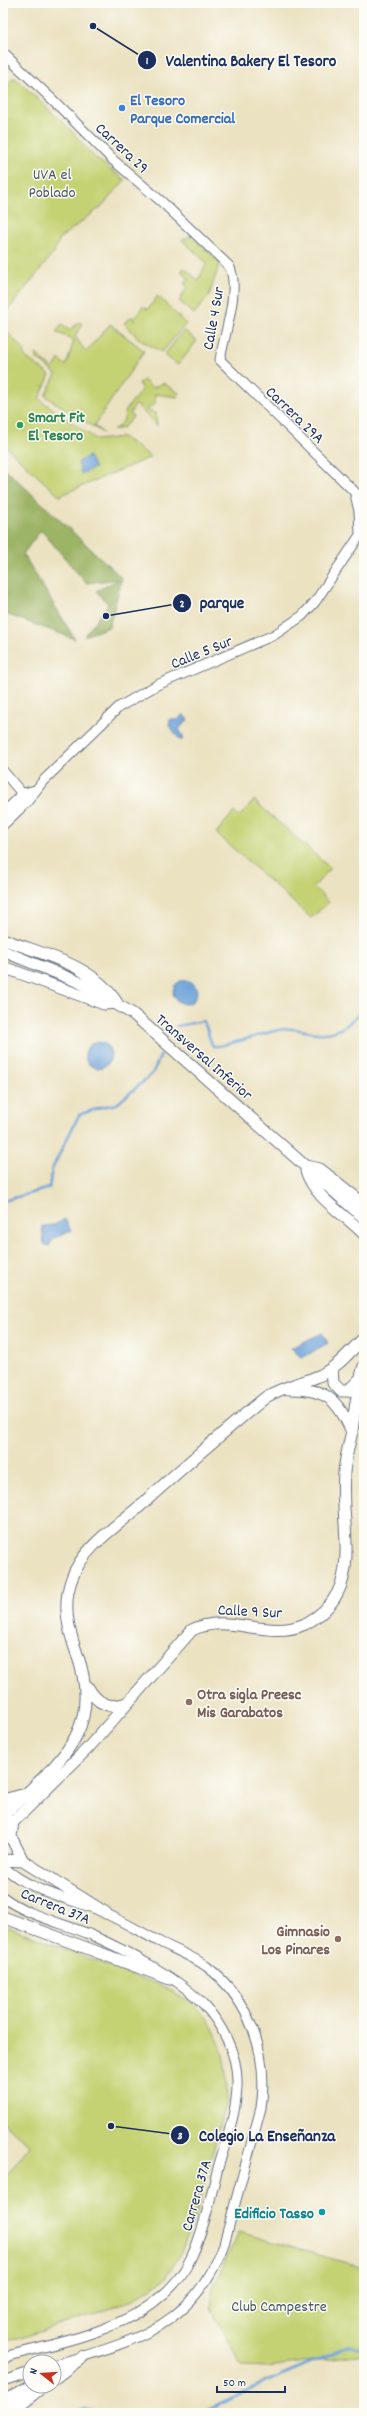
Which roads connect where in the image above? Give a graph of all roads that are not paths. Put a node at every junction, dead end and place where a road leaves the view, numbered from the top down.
1 (3, 53) edge
2 (224, 260) joint
3 (220, 360) joint
4 (353, 489) junction
5 (364, 490) edge
6 (364, 501) edge
7 (362, 532) edge
8 (3, 771) edge
9 (35, 790) junction
10 (24, 793) junction
11 (27, 802) junction
12 (3, 813) edge
13 (3, 825) edge
14 (3, 939) edge
15 (3, 951) edge
16 (3, 967) edge
17 (117, 1002) junction
18 (305, 1166) junction
19 (364, 1204) edge
20 (364, 1218) edge
21 (364, 1234) edge
22 (364, 1338) edge
23 (364, 1366) edge
24 (332, 1369) junction
25 (360, 1379) junction
26 (278, 1389) junction
27 (352, 1432) junction
28 (84, 1682) junction
29 (131, 1702) junction
30 (25, 1794) junction
31 (3, 1800) edge
32 (3, 1816) edge
33 (13, 1821) junction
34 (3, 1832) edge
35 (3, 1860) edge
36 (23, 1861) junction
37 (3, 1866) edge
38 (3, 1897) edge
39 (106, 1913) junction
40 (3, 1917) edge
41 (170, 1979) junction
42 (4, 2357) edge
43 (82, 2357) joint
44 (62, 2369) edge
45 (22, 2374) edge
46 (3, 2380) edge
47 (22, 2391) edge
48 (33, 2394) edge
49 (3, 2402) edge
50 (8, 2413) edge

1 - 2 street, Carrera 29
2 - 3 street, Calle 4 Sur
3 - 4 street, Carrera 29A
4 - 5 street
4 - 6 street, Carrera 29A
4 - 7 street
7 - 9 street, Calle 5 Sur
8 - 10 street
9 - 10 street, Calle 5 Sur
9 - 11 street, Calle 5 Sur
10 - 11 street
10 - 12 street, Calle 5 Sur
11 - 13 street, Calle 5 Sur
14 - 17 main road
15 - 17 main road, Transversal Inferior
16 - 17 main road
17 - 18 main road, Transversal Inferior
18 - 19 main road
18 - 20 main road, Transversal Inferior
18 - 21 main road
22 - 24 main road
23 - 25 main road, Calle 9 Sur
24 - 25 main road
24 - 26 main road
25 - 27 main road, Calle 9 Sur
26 - 27 main road
26 - 28 main road
27 - 29 main road, Calle 9 Sur
28 - 29 main road
28 - 30 main road
29 - 33 main road, Calle 9 Sur
30 - 31 main road
30 - 32 main road
33 - 34 main road, Calle 9 Sur
33 - 36 main road
35 - 36 main road
36 - 39 main road
37 - 39 street, Carrera 37A
38 - 41 street, Carrera 37A
39 - 43 street, Carrera 37A
40 - 41 main road
41 - 42 street, Carrera 37A
43 - 44 main road
45 - 46 street
47 - 49 main road
48 - 50 main road

